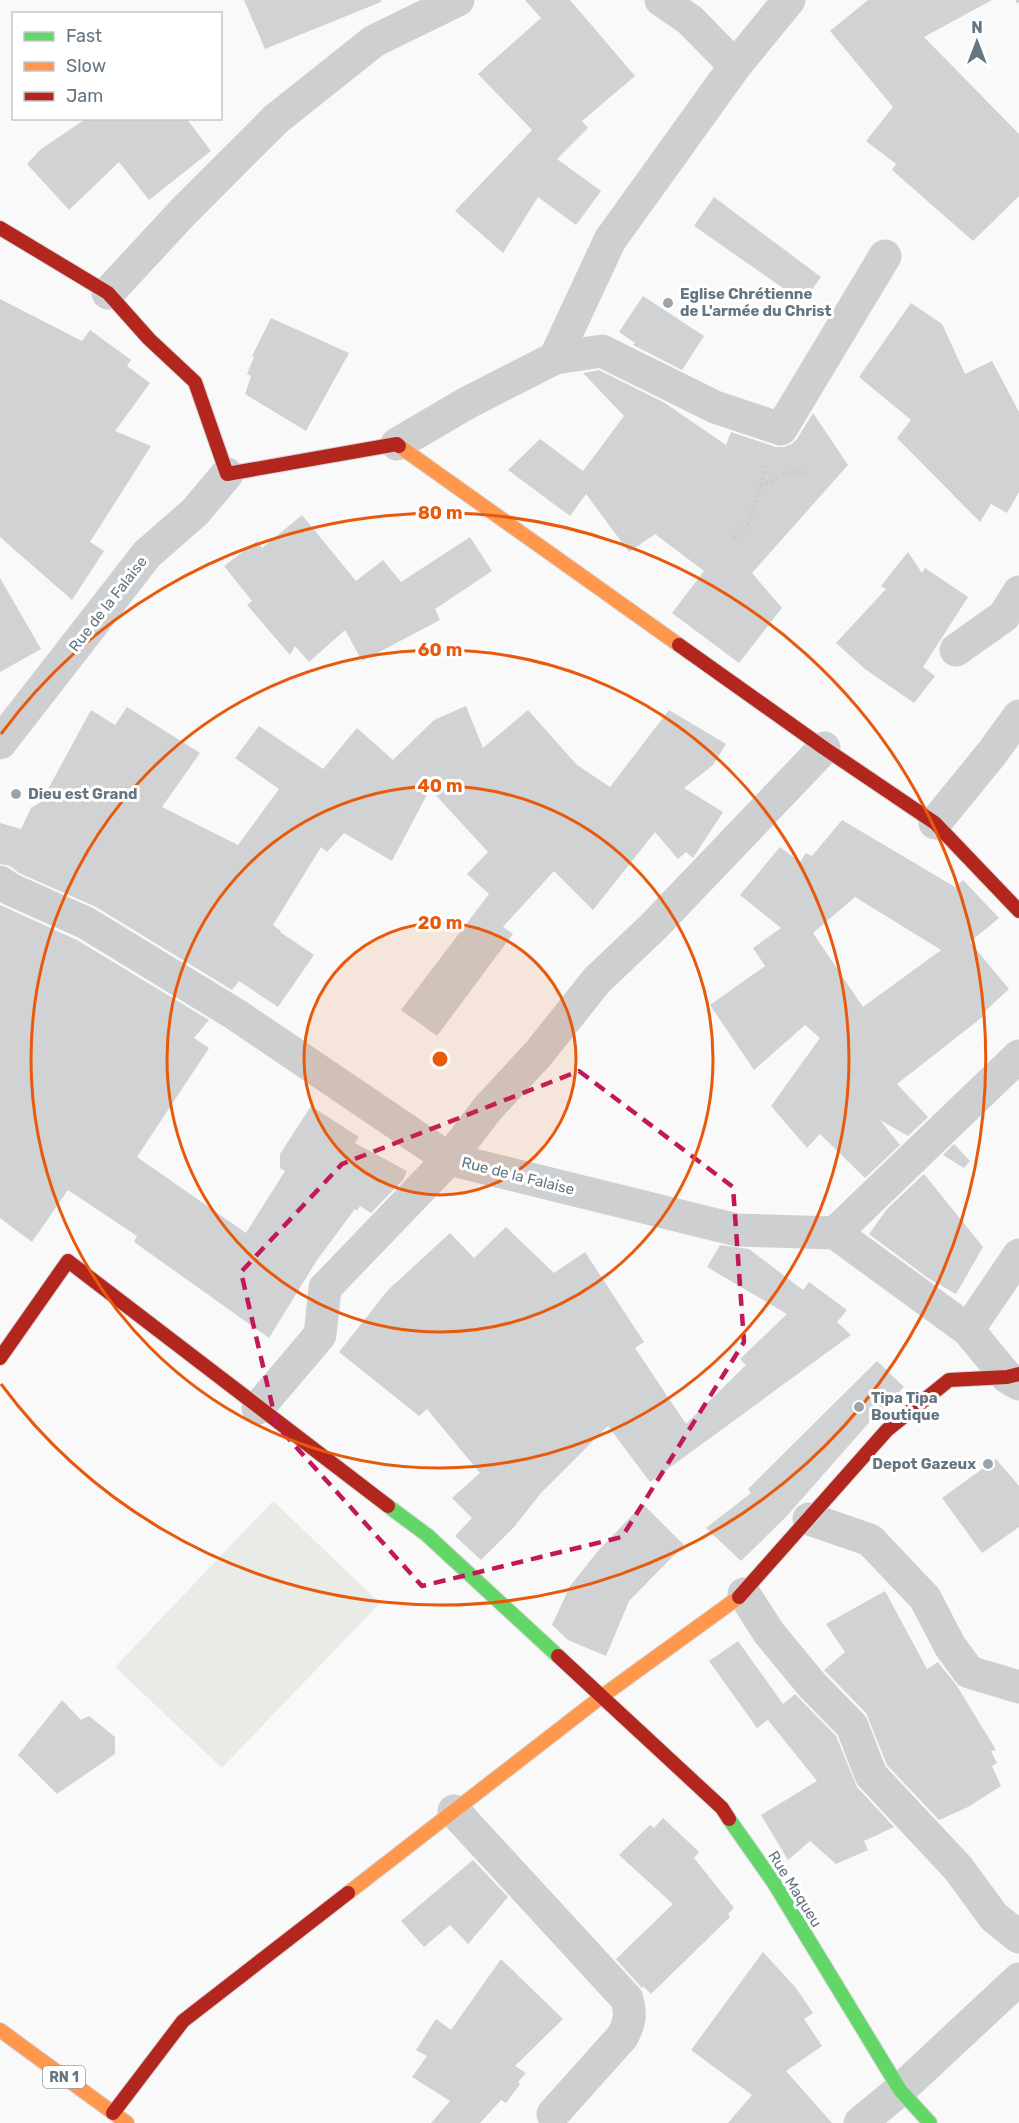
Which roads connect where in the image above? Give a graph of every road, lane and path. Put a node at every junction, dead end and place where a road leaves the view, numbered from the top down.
1 (458, 0) edge
2 (661, 0) edge
3 (789, 0) edge
4 (735, 66) junction
5 (0, 228) edge
6 (885, 256) dead end
7 (108, 293) junction
8 (555, 358) junction
9 (781, 429) junction
10 (397, 444) junction
11 (227, 474) junction
12 (807, 474) dead end
13 (760, 487) junction
14 (734, 538) dead end
15 (1014, 612) edge
16 (956, 650) dead end
17 (1019, 716) edge
18 (0, 743) edge
19 (824, 748) junction
20 (935, 823) junction
21 (0, 882) edge
22 (1019, 911) edge
23 (1019, 1056) edge
24 (449, 1159) junction
25 (835, 1233) junction
26 (1019, 1255) edge
27 (968, 1330) junction
28 (0, 1358) edge
29 (1015, 1378) edge
30 (258, 1408) junction
31 (809, 1519) junction
32 (744, 1594) junction
33 (1019, 1687) edge
34 (602, 1697) junction
35 (454, 1811) junction
36 (1019, 1937) edge
37 (1019, 1979) edge
38 (0, 2030) edge
39 (900, 2090) junction
40 (114, 2113) junction
41 (553, 2114) dead end
42 (127, 2123) edge
43 (861, 2123) edge
44 (930, 2123) edge

1 - 7 street
2 - 4 street
3 - 4 street
4 - 8 street
5 - 7 street
6 - 9 street
7 - 11 street
8 - 9 street
8 - 10 street
9 - 13 path
10 - 11 street
10 - 19 street
11 - 18 street, Rue de la Falaise
12 - 13 path
13 - 14 path
15 - 16 street
17 - 20 street
19 - 20 street
19 - 24 street
20 - 22 street
21 - 24 street, Rue de la Falaise
23 - 25 street
24 - 25 street, Rue de la Falaise
24 - 30 street
25 - 27 street
26 - 27 street
27 - 29 street
28 - 30 street, Rue Maqueu
29 - 31 street
30 - 34 street, Rue Maqueu
31 - 32 street
31 - 33 street
32 - 34 street
32 - 36 street
34 - 35 street
34 - 39 street, Rue Maqueu
35 - 40 street
35 - 41 street
37 - 39 street
38 - 40 street, RN 1
39 - 43 street
39 - 44 street, Rue Maqueu
40 - 42 street, RN 1

